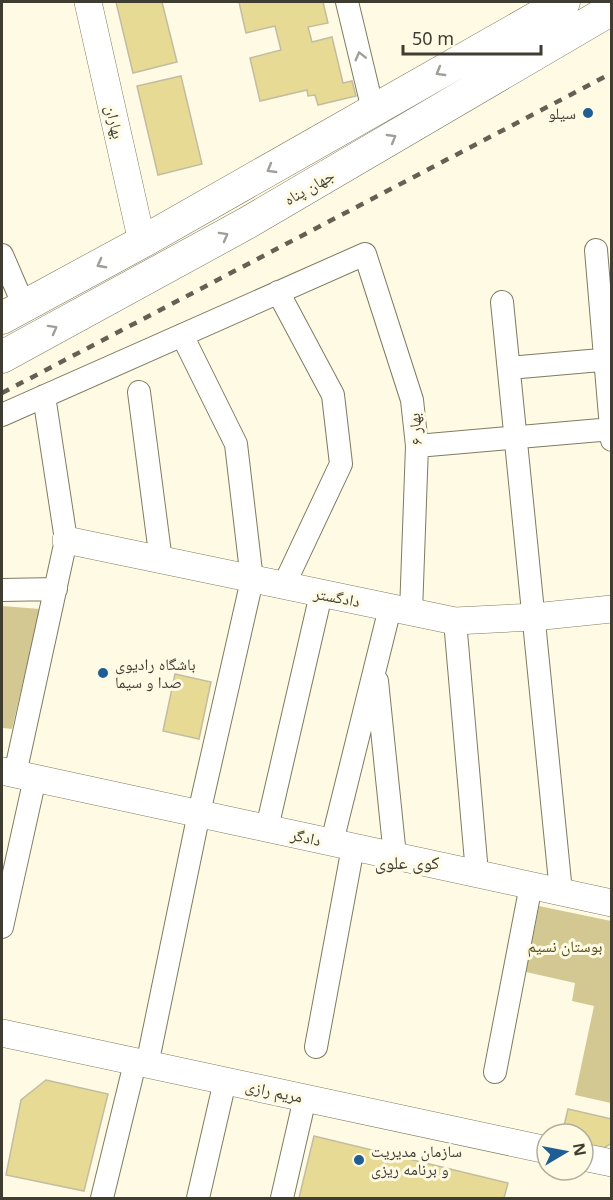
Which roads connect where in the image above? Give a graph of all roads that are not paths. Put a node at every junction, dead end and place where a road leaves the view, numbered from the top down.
1 (88, 2) edge
2 (347, 2) edge
3 (564, 2) edge
4 (612, 9) edge
5 (373, 110) junction
6 (142, 242) junction
7 (596, 250) dead end
8 (2, 255) edge
9 (278, 292) junction
10 (502, 302) dead end
11 (13, 312) edge
12 (182, 335) junction
13 (2, 357) edge
14 (608, 360) edge
15 (509, 368) junction
16 (139, 392) dead end
17 (44, 396) junction
18 (2, 415) edge
19 (611, 433) edge
20 (516, 437) junction
21 (417, 446) junction
22 (66, 540) junction
23 (161, 561) junction
24 (252, 580) junction
25 (283, 586) junction
26 (56, 589) junction
27 (2, 590) edge
28 (321, 594) junction
29 (612, 609) edge
30 (400, 610) junction
31 (534, 617) junction
32 (455, 621) junction
33 (376, 666) junction
34 (2, 748) edge
35 (17, 774) edge
36 (199, 813) junction
37 (267, 828) junction
38 (343, 844) junction
39 (395, 856) junction
40 (477, 873) junction
41 (531, 885) junction
42 (561, 892) junction
43 (612, 903) edge
44 (2, 927) edge
45 (3, 1040) edge
46 (316, 1047) dead end
47 (141, 1064) junction
48 (495, 1072) dead end
49 (225, 1081) junction
50 (305, 1098) junction
51 (535, 1147) edge
52 (595, 1159) edge
53 (612, 1163) edge
54 (102, 1198) edge
55 (198, 1198) edge
56 (282, 1198) edge

1 - 6 street, بهاران
5 -> 2 street
3 -> 5 main road
13 -> 4 main road, جهان پناه
5 -> 6 main road
6 -> 11 main road
7 - 14 street
8 - 11 street
9 - 12 street
9 - 21 street, بهار ۶
9 - 25 street
10 - 15 street
12 - 17 street
12 - 24 street
14 - 15 street
14 - 19 street
15 - 20 street
16 - 23 street
17 - 18 street
17 - 22 street
19 - 20 street
20 - 21 street
20 - 31 street
21 - 30 street, بهار ۶
22 - 23 street, دادگستر
22 - 26 street
23 - 24 street, دادگستر
24 - 25 street, دادگستر
24 - 36 street
25 - 28 street, دادگستر
26 - 27 street
26 - 35 street
28 - 30 street, دادگستر
28 - 37 street
29 - 31 street, دادگستر
30 - 32 street, دادگستر
30 - 33 street, بهار ۶
31 - 32 street, دادگستر
31 - 42 street
32 - 40 street
33 - 38 street, بهار ۶
33 - 39 street
34 - 35 street
35 - 36 street, دادگر
35 - 44 street
36 - 37 street, دادگر
36 - 47 street
37 - 38 street, دادگر
38 - 39 street, دادگر
38 - 46 street, بهار ۶
39 - 40 street, دادگر
40 - 41 street, دادگر
41 - 42 street, دادگر
41 - 48 street
42 - 43 street, دادگر
45 - 47 street, مریم رازی
47 - 49 street, مریم رازی
47 - 54 street
49 - 50 street, مریم رازی
49 - 55 street
50 - 51 street, مریم رازی
50 - 56 street
52 - 53 street

